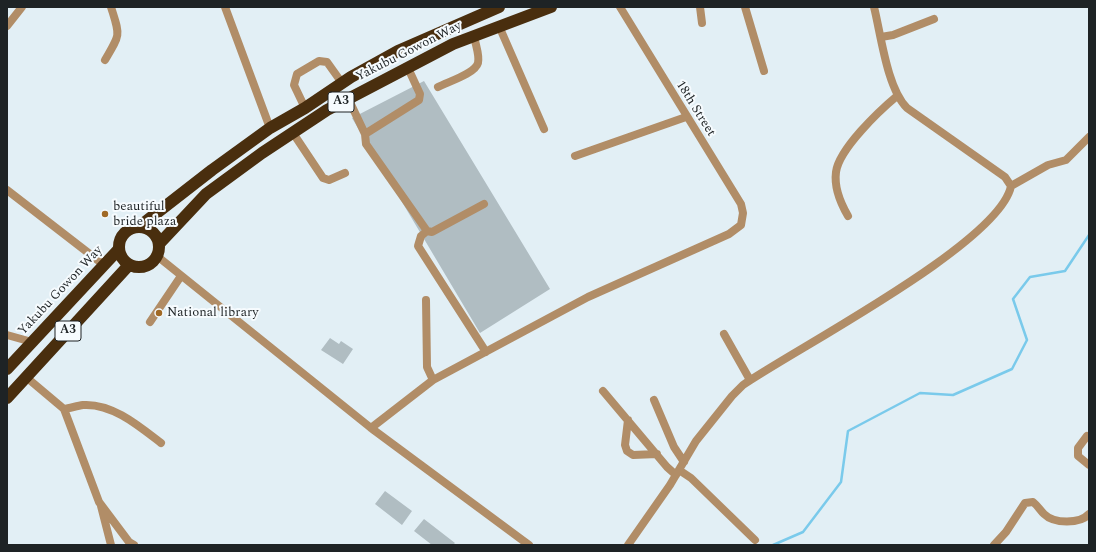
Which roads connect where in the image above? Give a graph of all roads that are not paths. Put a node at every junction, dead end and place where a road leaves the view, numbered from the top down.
1 (22, 7) edge
2 (112, 7) edge
3 (225, 7) edge
4 (551, 7) edge
5 (620, 7) edge
6 (700, 7) edge
7 (745, 7) edge
8 (874, 7) edge
9 (495, 8) edge
10 (934, 19) dead end
11 (702, 23) dead end
12 (7, 26) edge
13 (498, 26) junction
14 (474, 35) junction
15 (881, 37) junction
16 (105, 60) dead end
17 (408, 68) junction
18 (764, 71) dead end
19 (342, 83) junction
20 (438, 87) dead end
21 (897, 96) junction
22 (348, 98) junction
23 (305, 108) junction
24 (686, 117) junction
25 (270, 128) junction
26 (544, 129) dead end
27 (293, 133) junction
28 (365, 134) junction
29 (1089, 137) edge
30 (574, 156) dead end
31 (345, 173) dead end
32 (1011, 186) junction
33 (7, 190) edge
34 (484, 204) dead end
35 (848, 216) dead end
36 (140, 226) junction
37 (427, 231) junction
38 (159, 244) junction
39 (118, 250) junction
40 (157, 256) junction
41 (104, 264) junction
42 (129, 265) junction
43 (181, 276) junction
44 (426, 300) dead end
45 (150, 322) dead end
46 (724, 334) dead end
47 (7, 335) edge
48 (32, 342) junction
49 (486, 352) junction
50 (7, 369) edge
51 (26, 377) junction
52 (433, 380) junction
53 (750, 380) junction
54 (603, 391) dead end
55 (7, 398) edge
56 (654, 400) dead end
57 (64, 409) junction
58 (628, 420) junction
59 (371, 428) junction
60 (1087, 436) dead end
61 (161, 443) dead end
62 (657, 454) junction
63 (684, 462) junction
64 (1089, 465) edge
65 (678, 473) junction
66 (99, 502) junction
67 (1089, 514) edge
68 (755, 540) dead end
69 (111, 545) edge
70 (134, 545) edge
71 (529, 545) edge
72 (628, 545) edge
73 (994, 545) edge

1 - 12 street
2 - 16 street
3 - 25 street
4 - 13 highway, Yakubu Gowon Way / A3
5 - 24 street, 18th Street
6 - 11 street
7 - 18 street
8 - 15 street
9 - 19 highway, Yakubu Gowon Way / A3
10 - 15 street
13 - 14 highway, Yakubu Gowon Way / A3
13 - 26 street
14 - 17 highway, Yakubu Gowon Way / A3
14 - 20 street
15 - 21 street
17 - 22 highway, Yakubu Gowon Way / A3
17 - 28 street
19 - 23 highway, Yakubu Gowon Way / A3
19 - 23 street
21 - 32 street
21 - 35 street
22 - 27 highway, Yakubu Gowon Way / A3
22 - 28 street
23 - 25 highway, Yakubu Gowon Way / A3
24 - 30 street
24 - 49 street, 18th Street
25 - 36 highway, Yakubu Gowon Way / A3
27 - 31 street
27 - 38 highway, Yakubu Gowon Way / A3
28 - 37 street
29 - 32 street
32 - 53 street
33 - 41 street
34 - 37 street
36 - 38 highway
36 - 39 highway
37 - 49 street
38 - 40 highway
39 - 41 highway, Yakubu Gowon Way / A3
39 - 42 highway
40 - 42 highway
40 - 43 street
41 - 48 highway, Yakubu Gowon Way / A3
42 - 51 highway, A3
43 - 45 street
43 - 59 street
44 - 52 street
46 - 53 street
47 - 48 street
48 - 50 highway, Yakubu Gowon Way / A3
49 - 52 street
51 - 55 highway, A3
51 - 57 street
52 - 59 street
53 - 63 street
54 - 58 street
56 - 63 street
57 - 61 street
57 - 66 street
58 - 62 street
58 - 62 street
59 - 71 street
60 - 64 street
62 - 65 street
63 - 65 street
65 - 68 street
65 - 72 street
66 - 69 street
66 - 70 street
67 - 73 street

